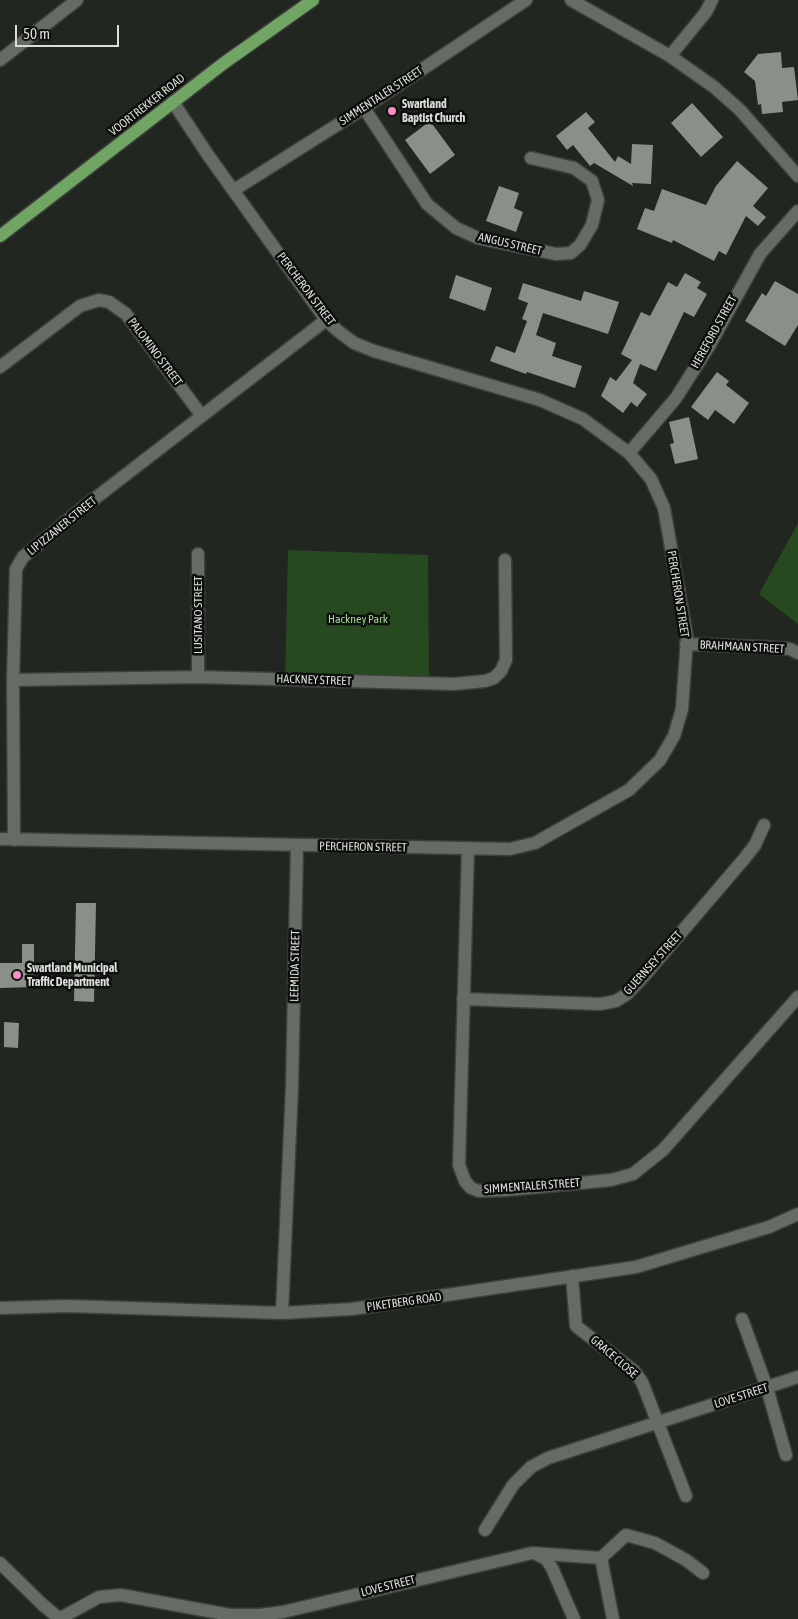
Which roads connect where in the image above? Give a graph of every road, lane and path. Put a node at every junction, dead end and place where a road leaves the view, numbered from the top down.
1 (76, 0) edge
2 (313, 0) edge
3 (526, 0) edge
4 (571, 0) edge
5 (712, 0) edge
6 (670, 56) junction
7 (0, 60) edge
8 (173, 102) junction
9 (364, 108) junction
10 (531, 158) dead end
11 (798, 176) edge
12 (234, 190) junction
13 (798, 211) edge
14 (0, 236) edge
15 (326, 320) junction
16 (0, 367) edge
17 (202, 416) junction
18 (629, 453) junction
19 (198, 554) dead end
20 (505, 560) dead end
21 (686, 644) junction
22 (798, 653) edge
23 (198, 677) junction
24 (13, 680) junction
25 (764, 825) dead end
26 (0, 839) edge
27 (14, 840) junction
28 (297, 845) junction
29 (468, 849) junction
30 (798, 997) edge
31 (463, 999) junction
32 (798, 1214) edge
33 (572, 1276) junction
34 (0, 1308) edge
35 (282, 1313) junction
36 (742, 1319) dead end
37 (798, 1377) edge
38 (767, 1388) junction
39 (656, 1423) junction
40 (786, 1455) dead end
41 (686, 1496) dead end
42 (485, 1530) dead end
43 (532, 1553) junction
44 (601, 1558) junction
45 (0, 1562) edge
46 (703, 1573) dead end
47 (60, 1619) edge
48 (574, 1619) edge
49 (613, 1619) edge

1 - 7 street
2 - 8 main road, VOORTREKKER ROAD
3 - 9 street, SIMMENTALER STREET
4 - 6 street
5 - 6 street
6 - 11 street
8 - 12 street, PERCHERON STREET
8 - 14 main road, VOORTREKKER ROAD
9 - 10 street, ANGUS STREET
9 - 12 street, SIMMENTALER STREET
12 - 15 street, PERCHERON STREET
13 - 18 street, HEREFORD STREET
15 - 17 street, LIPIZZANER STREET
15 - 18 street, PERCHERON STREET
16 - 17 street, PALOMINO STREET
17 - 24 street, LIPIZZANER STREET
18 - 21 street, PERCHERON STREET
19 - 23 street, LUSITANO STREET
20 - 23 street, HACKNEY STREET
21 - 22 street, BRAHMAAN STREET
21 - 29 street, PERCHERON STREET
23 - 24 street, HACKNEY STREET
24 - 27 street, LIPIZZANER STREET
25 - 31 street, GUERNSEY STREET
26 - 27 street, PERCHERON STREET
27 - 28 street, PERCHERON STREET
28 - 29 street, PERCHERON STREET
28 - 35 street, LEEMIDA STREET
29 - 31 street, SIMMENTALER STREET
30 - 31 street, SIMMENTALER STREET
32 - 33 street, PIKETBERG ROAD
33 - 35 street, PIKETBERG ROAD
33 - 39 street, GRACE CLOSE
34 - 35 street, PIKETBERG ROAD
36 - 38 street
37 - 38 street, LOVE STREET
38 - 39 street, LOVE STREET
38 - 40 street
39 - 41 street, GRACE CLOSE
39 - 42 street, LOVE STREET
43 - 44 street, LOVE STREET
43 - 47 street, LOVE STREET
43 - 48 street
44 - 46 street
44 - 49 street
45 - 47 street

